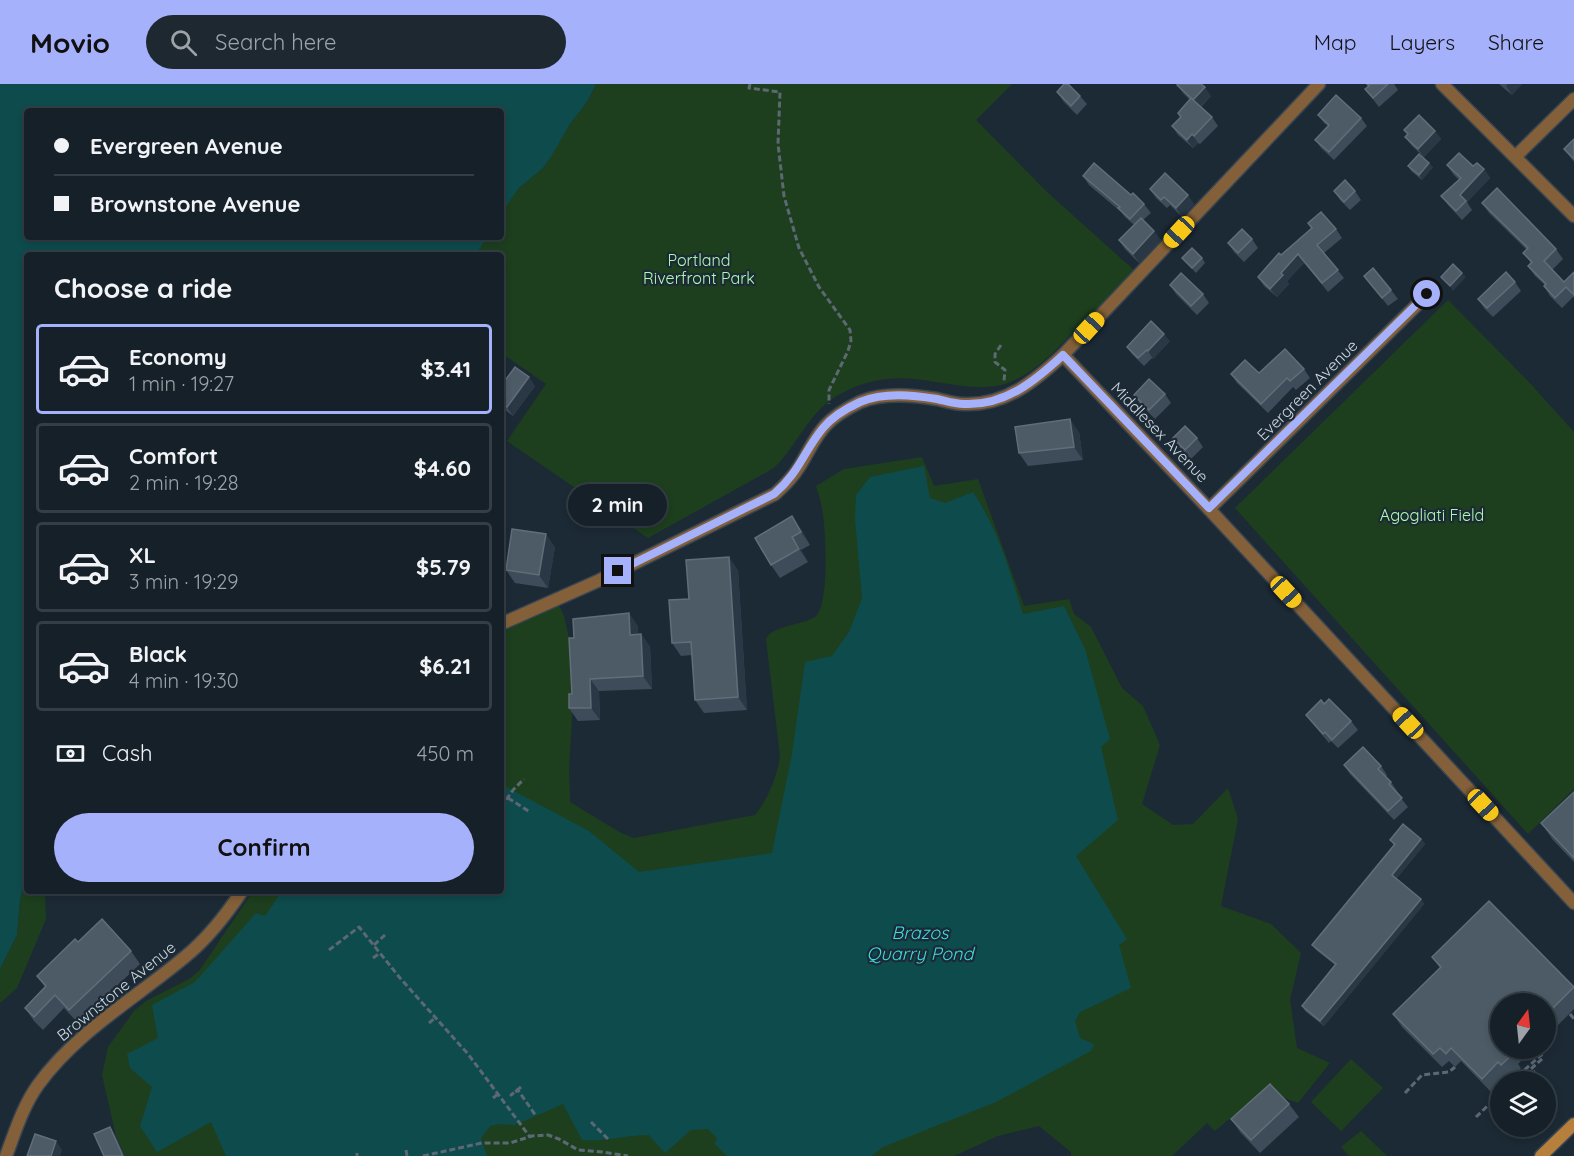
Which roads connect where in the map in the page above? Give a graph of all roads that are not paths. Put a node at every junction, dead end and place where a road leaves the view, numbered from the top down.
1 (1319, 84) edge
2 (1442, 84) edge
3 (1574, 99) edge
4 (1515, 156) junction
5 (1574, 216) edge
6 (1427, 294) dead end
7 (1063, 355) junction
8 (1209, 508) junction
9 (504, 623) edge
10 (240, 894) edge
11 (1574, 903) edge
12 (1574, 1124) edge
13 (6, 1156) edge
14 (1541, 1156) edge

1 - 7 street
2 - 4 street
3 - 4 street
4 - 5 street
6 - 8 street, Evergreen Avenue
7 - 8 street, Middlesex Avenue
7 - 9 street
8 - 11 street, Middlesex Avenue
10 - 13 street, Brownstone Avenue
12 - 14 main road

